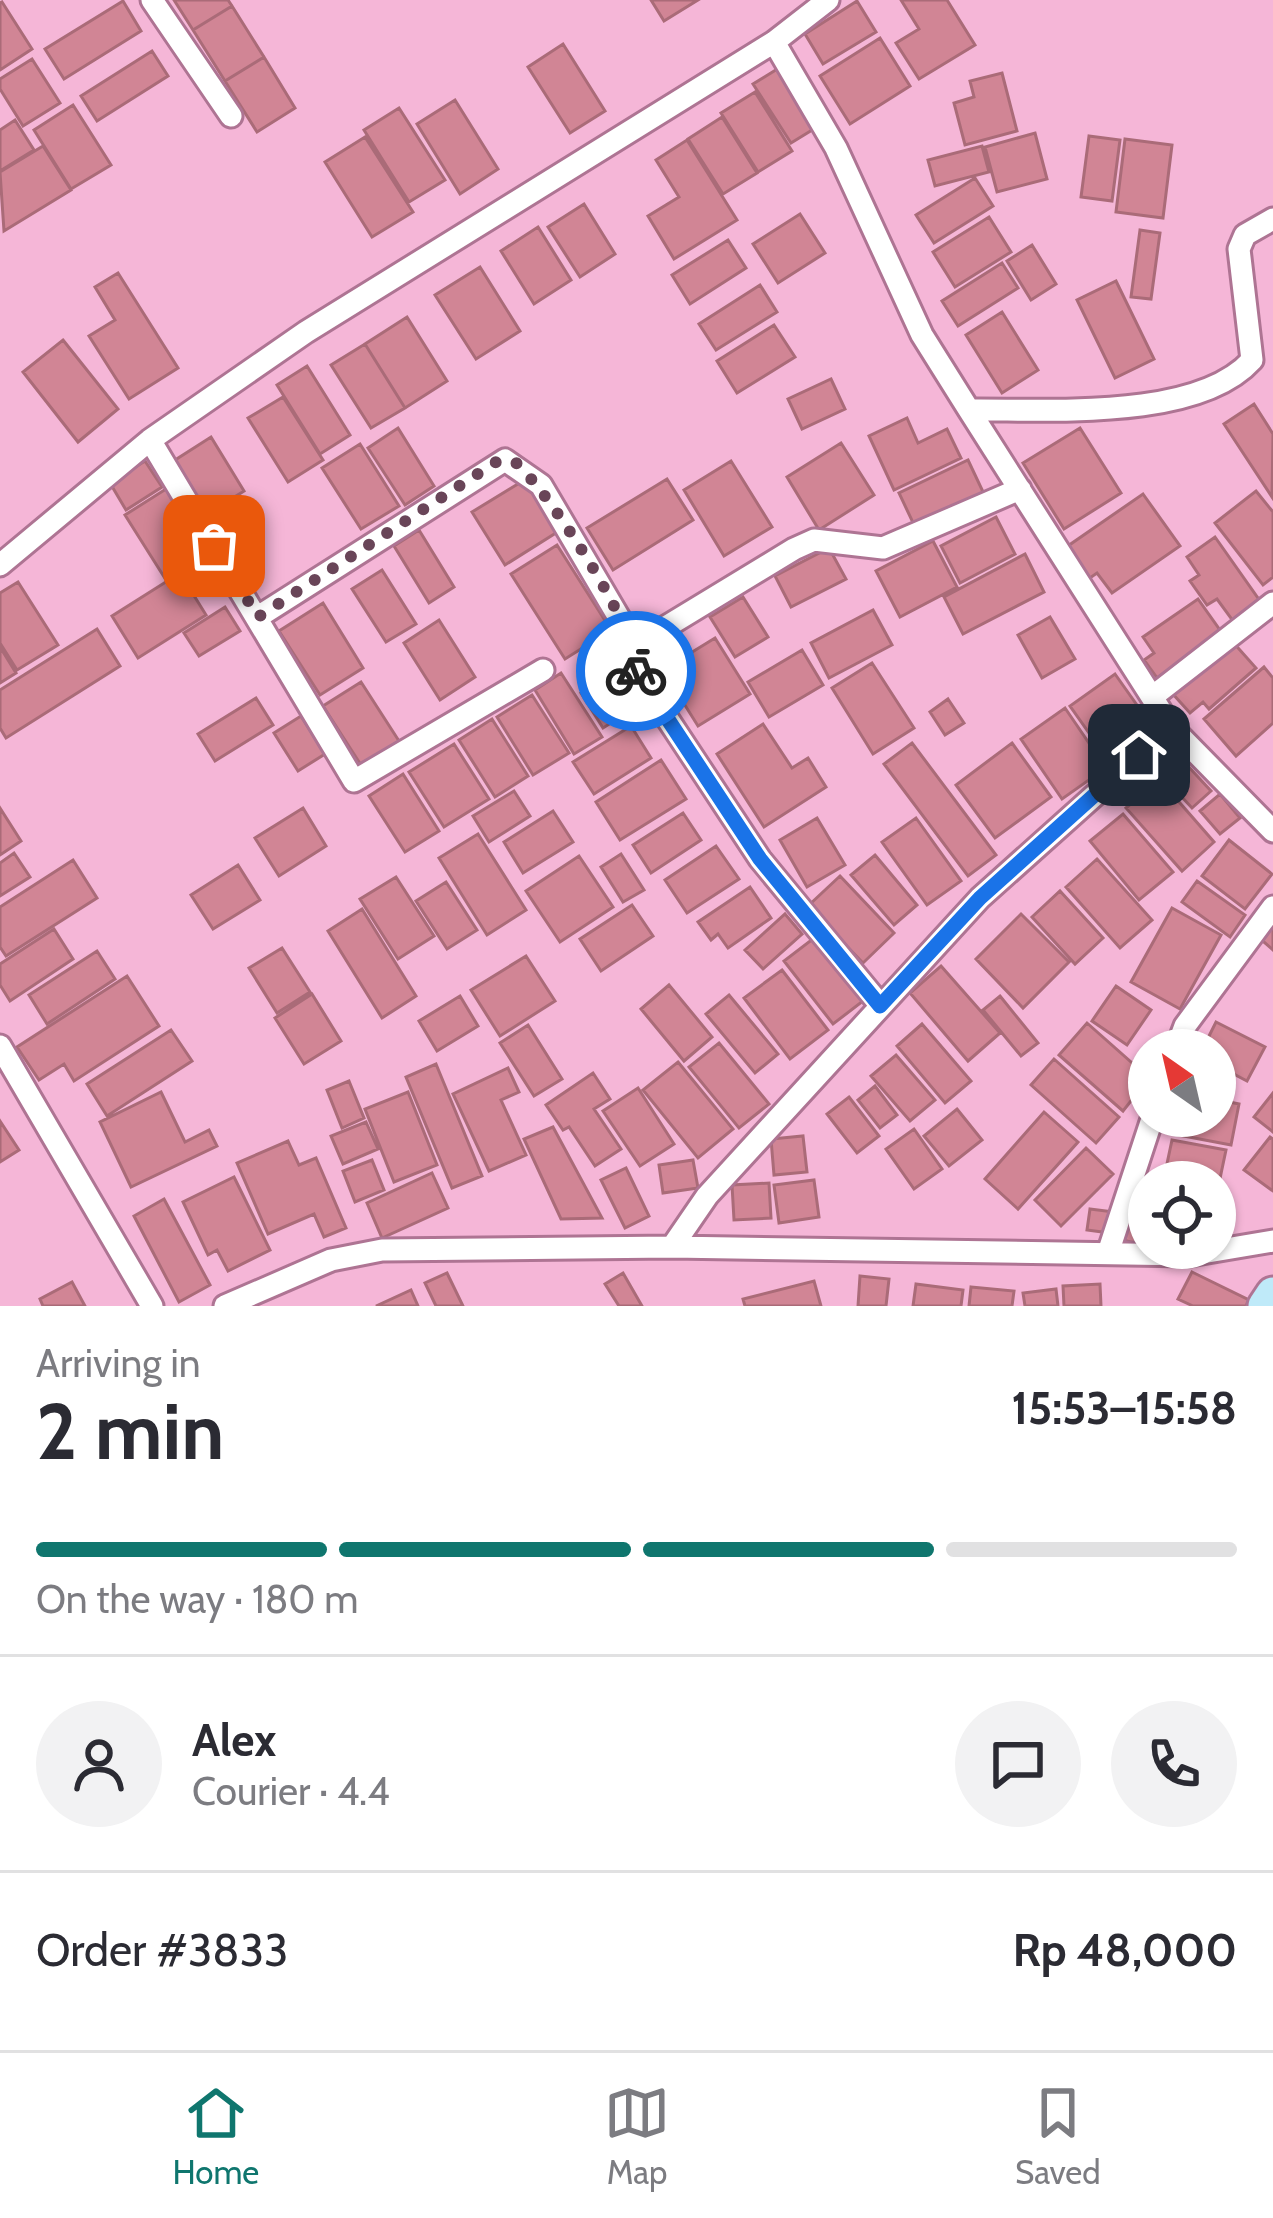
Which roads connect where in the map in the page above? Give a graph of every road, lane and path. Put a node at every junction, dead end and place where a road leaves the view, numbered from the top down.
1 (152, 0) edge
2 (828, 0) edge
3 (774, 41) junction
4 (231, 116) dead end
5 (1273, 219) edge
6 (969, 410) junction
7 (150, 440) junction
8 (1020, 489) junction
9 (0, 565) edge
10 (1273, 603) edge
11 (258, 617) junction
12 (638, 650) junction
13 (543, 670) dead end
14 (1152, 698) junction
15 (1171, 727) junction
16 (1273, 831) edge
17 (1273, 907) edge
18 (880, 1006) junction
19 (1184, 1029) edge
20 (0, 1046) edge
21 (1146, 1137) edge
22 (1273, 1241) edge
23 (672, 1246) junction
24 (1108, 1253) junction
25 (1273, 1294) edge
26 (152, 1306) edge
27 (226, 1306) edge
28 (1265, 1306) edge

1 - 4 street
2 - 3 street
3 - 6 street
3 - 7 street
5 - 6 street
6 - 8 street
7 - 9 street
7 - 11 street
8 - 12 street
8 - 14 street
10 - 14 street
11 - 12 street
11 - 13 street
12 - 18 street
14 - 15 street
15 - 16 street
15 - 18 street
17 - 19 street
18 - 23 street
20 - 26 street
21 - 24 street
22 - 24 street
23 - 24 street
23 - 27 street
25 - 28 main road

